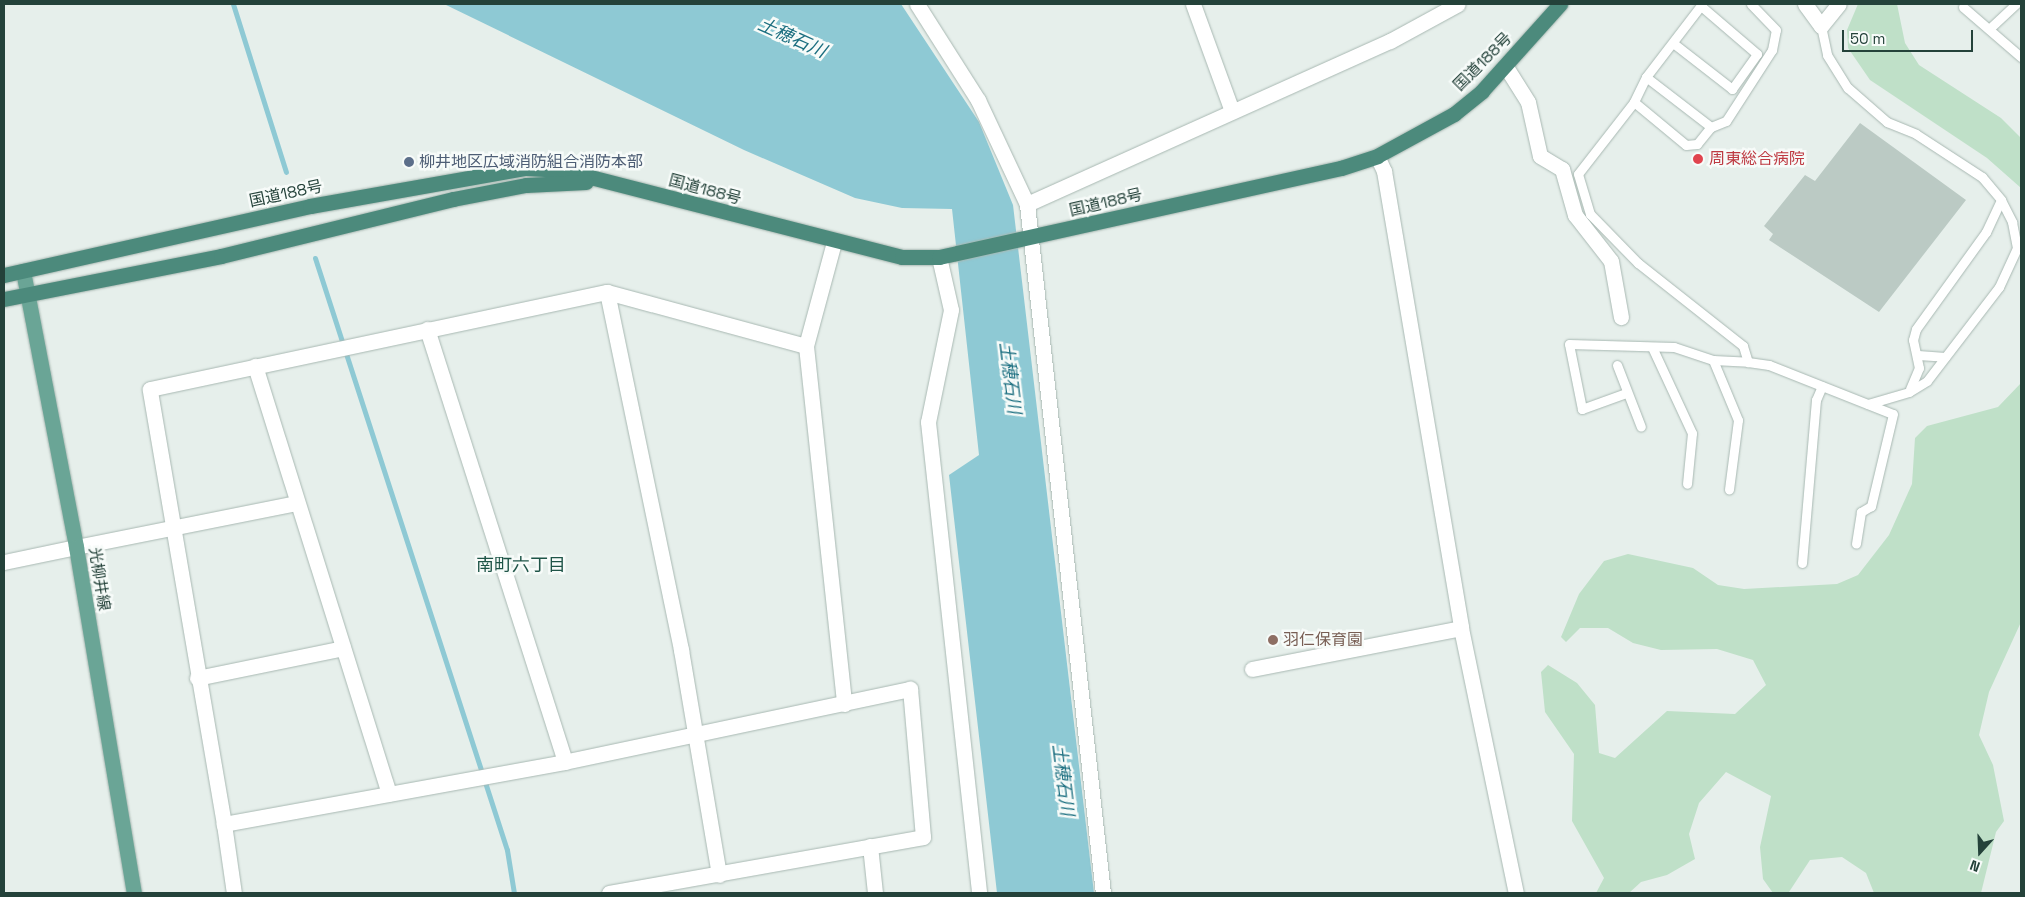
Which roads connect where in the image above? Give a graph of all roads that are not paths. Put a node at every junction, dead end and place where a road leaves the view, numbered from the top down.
1 (917, 4) edge
2 (1193, 4) edge
3 (1458, 4) edge
4 (1560, 4) edge
5 (1751, 4) edge
6 (1805, 4) edge
7 (1839, 4) edge
8 (2016, 4) edge
9 (1702, 5) edge
10 (1963, 7) dead end
11 (1822, 26) junction
12 (1989, 29) junction
13 (1673, 43) junction
14 (2021, 57) edge
15 (1506, 67) junction
16 (1646, 77) junction
17 (1634, 102) junction
18 (1232, 112) junction
19 (1711, 127) junction
20 (1377, 156) junction
21 (607, 183) junction
22 (2001, 200) junction
23 (1027, 204) junction
24 (1028, 238) junction
25 (834, 242) junction
26 (945, 256) junction
27 (24, 271) junction
28 (4, 275) edge
29 (607, 292) junction
30 (28, 294) junction
31 (4, 299) edge
32 (1621, 317) dead end
33 (427, 329) junction
34 (806, 346) junction
35 (1652, 347) junction
36 (1918, 355) junction
37 (1945, 357) junction
38 (1713, 360) junction
39 (1748, 362) junction
40 (1617, 365) dead end
41 (255, 366) junction
42 (1822, 386) junction
43 (1909, 392) junction
44 (1626, 393) junction
45 (1868, 404) junction
46 (1641, 427) dead end
47 (1687, 484) dead end
48 (1729, 489) dead end
49 (296, 503) junction
50 (173, 525) junction
51 (1856, 544) dead end
52 (76, 547) junction
53 (4, 562) edge
54 (1802, 563) dead end
55 (1461, 628) junction
56 (343, 648) junction
57 (1252, 669) dead end
58 (197, 678) junction
59 (844, 704) junction
60 (694, 733) junction
61 (565, 762) junction
62 (389, 793) junction
63 (224, 824) junction
64 (870, 846) junction
65 (718, 875) junction
66 (134, 893) edge
67 (234, 893) edge
68 (609, 893) edge
69 (875, 893) edge
70 (979, 893) edge
71 (1103, 893) edge
72 (1516, 893) edge

1 - 23 street
2 - 18 street
3 - 18 street
4 - 15 highway, 国道188号
5 - 19 lane
6 - 11 street
7 - 11 street
8 - 12 lane
9 - 13 lane
9 - 13 lane
10 - 12 lane
11 - 22 lane
12 - 14 lane
13 - 16 lane
15 - 20 highway, 国道188号
15 - 32 street
16 - 17 lane
16 - 19 lane
17 - 19 lane
17 - 39 lane
18 - 23 street
20 - 24 highway, 国道188号
20 - 55 street
21 - 25 highway, 国道188号
21 - 27 highway, 国道188号
21 - 30 highway, 国道188号
22 - 36 lane
22 - 37 lane
23 - 24 street
24 - 26 highway, 国道188号
24 - 71 street
25 - 26 highway, 国道188号
25 - 34 street
26 - 70 street
27 - 28 highway, 国道188号
27 - 30 main road, 光柳井線
29 - 33 street
29 - 34 street
29 - 60 street
30 - 31 highway, 国道188号
30 - 52 main road, 光柳井線
33 - 41 street
33 - 61 street
34 - 59 street
35 - 38 lane
35 - 44 lane
35 - 47 lane
36 - 37 lane
36 - 43 lane
37 - 43 lane
38 - 39 lane
38 - 48 lane
39 - 42 lane
40 - 44 lane
41 - 49 street
41 - 50 street
42 - 45 lane
42 - 54 lane
43 - 45 lane
44 - 46 lane
45 - 51 lane
49 - 50 street
49 - 56 street
50 - 52 street
50 - 58 street
52 - 53 street
52 - 66 main road, 光柳井線
55 - 57 street
55 - 72 street
56 - 58 street
56 - 62 street
58 - 63 street
59 - 60 street
59 - 64 street
60 - 61 street
60 - 65 street
61 - 62 street
62 - 63 street
63 - 67 street
64 - 65 street
64 - 69 street
65 - 68 street

